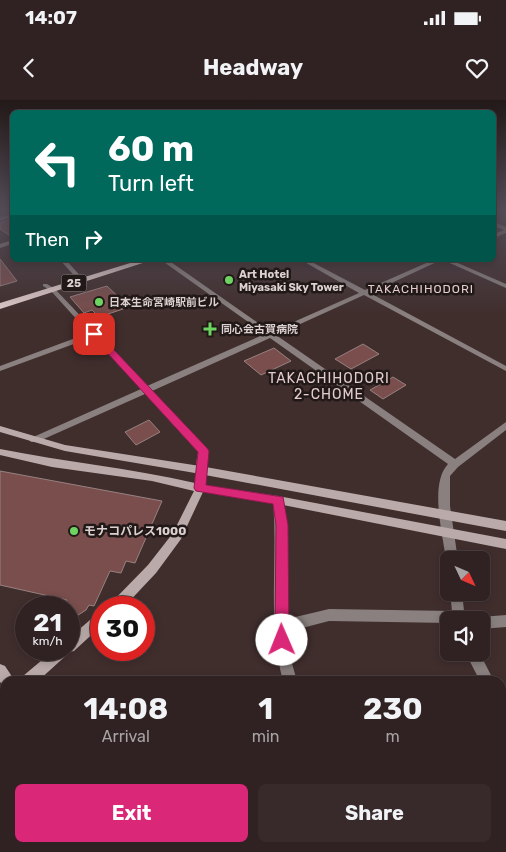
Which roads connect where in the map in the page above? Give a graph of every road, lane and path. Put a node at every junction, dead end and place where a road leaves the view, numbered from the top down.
1 (65, 262) edge
2 (123, 262) edge
3 (140, 262) edge
4 (167, 262) edge
5 (308, 262) edge
6 (434, 262) edge
7 (451, 262) edge
8 (80, 278) junction
9 (45, 285) junction
10 (506, 286) edge
11 (53, 290) junction
12 (365, 293) junction
13 (0, 299) edge
14 (0, 306) edge
15 (94, 334) junction
16 (270, 335) junction
17 (506, 368) edge
18 (0, 369) edge
19 (146, 390) junction
20 (506, 426) edge
21 (0, 429) edge
22 (34, 440) junction
23 (0, 452) edge
24 (455, 464) junction
25 (200, 470) junction
26 (200, 488) junction
27 (278, 500) junction
28 (447, 516) junction
29 (506, 526) edge
30 (449, 533) junction
31 (506, 544) edge
32 (451, 551) edge
33 (126, 596) edge
34 (440, 617) edge
35 (506, 621) edge
36 (490, 622) edge
37 (281, 627) junction
38 (90, 628) edge
39 (80, 636) edge
40 (51, 661) edge
41 (476, 661) edge
42 (34, 676) edge
43 (289, 676) edge
44 (484, 676) edge

1 - 8 street
2 - 8 main road, 25
3 - 8 main road, 25
4 - 16 street
5 - 12 street
6 - 12 street
7 - 10 street
8 - 9 main road, 25
8 - 11 main road, 25
9 - 11 street
9 - 13 main road, 25
11 - 14 main road, 25
11 - 15 street
12 - 16 street
12 - 17 street
15 - 18 street
15 - 19 street
16 - 19 street
16 - 24 street
19 - 22 street
19 - 25 street
20 - 24 street
21 - 22 street
22 - 25 street
23 - 26 street
24 - 28 street
25 - 26 street
25 - 28 street
26 - 27 street
26 - 33 street
27 - 30 street
27 - 37 street
28 - 29 street
28 - 30 street
30 - 31 street
30 - 32 street
34 - 37 street
35 - 36 street
37 - 43 street
38 - 39 street
40 - 42 street
41 - 44 street

